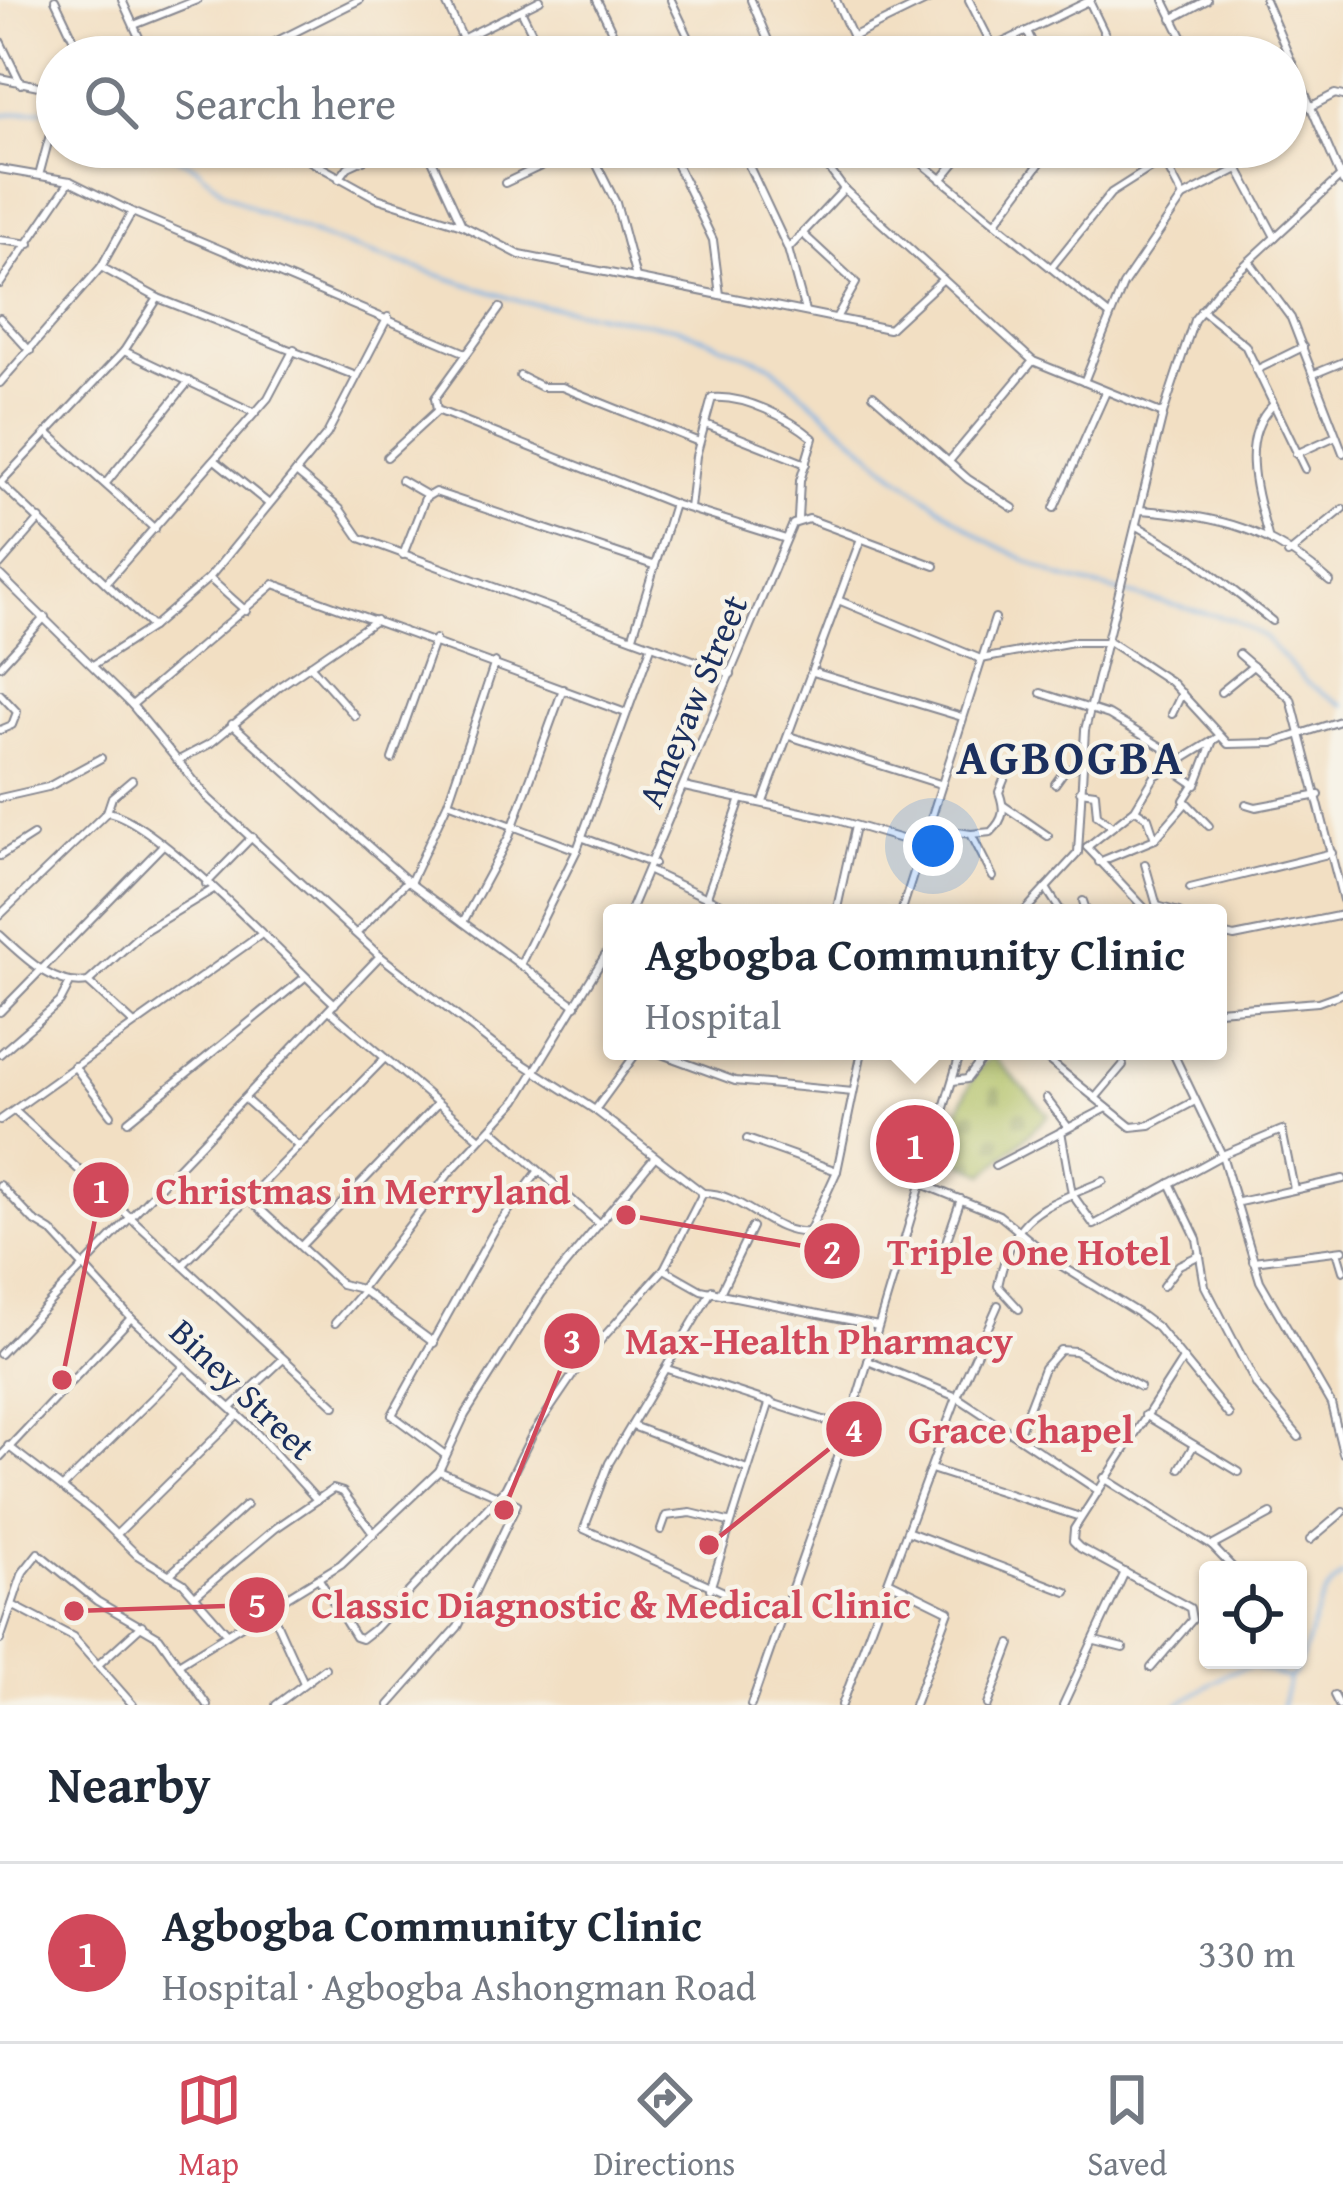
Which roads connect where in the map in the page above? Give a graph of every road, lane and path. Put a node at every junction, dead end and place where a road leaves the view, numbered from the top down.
1 (55, 0) edge
2 (122, 0) edge
3 (197, 0) edge
4 (359, 0) edge
5 (446, 0) edge
6 (540, 0) edge
7 (597, 0) edge
8 (671, 0) edge
9 (836, 0) edge
10 (928, 0) edge
11 (969, 0) edge
12 (1090, 0) edge
13 (1164, 0) edge
14 (1208, 0) edge
15 (1264, 0) edge
16 (754, 1) edge
17 (521, 10) junction
18 (1172, 19) junction
19 (134, 25) junction
20 (1027, 32) junction
21 (72, 36) edge
22 (139, 36) edge
23 (287, 36) edge
24 (462, 36) edge
25 (469, 36) edge
26 (534, 36) edge
27 (614, 36) edge
28 (688, 36) edge
29 (767, 36) edge
30 (852, 36) edge
31 (854, 36) edge
32 (987, 36) edge
33 (1018, 36) edge
34 (1029, 36) edge
35 (1106, 36) edge
36 (1181, 36) edge
37 (1279, 36) edge
38 (0, 40) edge
39 (0, 78) edge
40 (21, 84) junction
41 (36, 86) edge
42 (1343, 96) edge
43 (1307, 100) edge
44 (1310, 107) junction
45 (41, 168) edge
46 (321, 168) edge
47 (347, 168) edge
48 (436, 168) edge
49 (539, 168) edge
50 (597, 168) edge
51 (678, 168) edge
52 (750, 168) edge
53 (828, 168) edge
54 (927, 168) edge
55 (951, 168) edge
56 (1036, 168) edge
57 (1150, 168) edge
58 (1167, 168) edge
59 (0, 169) edge
60 (1236, 170) joint
61 (40, 172) junction
62 (1342, 178) edge
63 (339, 179) junction
64 (941, 180) junction
65 (70, 181) junction
66 (506, 183) dead end
67 (844, 189) junction
68 (1183, 197) junction
69 (132, 212) junction
70 (996, 222) junction
71 (462, 225) junction
72 (802, 234) junction
73 (1275, 237) junction
74 (0, 240) edge
75 (31, 244) junction
76 (788, 249) junction
77 (1249, 261) junction
78 (101, 267) junction
79 (1051, 268) junction
80 (636, 278) junction
81 (943, 278) junction
82 (0, 284) edge
83 (719, 295) junction
84 (158, 298) junction
85 (500, 308) dead end
86 (1201, 310) junction
87 (805, 311) junction
88 (1109, 315) junction
89 (388, 317) junction
90 (0, 318) edge
91 (836, 318) junction
92 (1303, 347) junction
93 (294, 349) junction
94 (30, 351) junction
95 (124, 351) junction
96 (466, 353) junction
97 (1033, 361) junction
98 (1343, 362) edge
99 (1256, 370) junction
100 (1314, 374) junction
101 (356, 376) junction
102 (520, 376) dead end
103 (189, 381) junction
104 (1084, 382) junction
105 (0, 383) edge
106 (1106, 392) junction
107 (872, 394) dead end
108 (1272, 406) junction
109 (437, 410) junction
110 (253, 412) junction
111 (1163, 414) junction
112 (706, 424) junction
113 (50, 434) junction
114 (1336, 436) junction
115 (699, 442) junction
116 (1343, 453) edge
117 (1296, 454) junction
118 (387, 457) dead end
119 (950, 459) junction
120 (216, 460) junction
121 (806, 464) junction
122 (1305, 469) dead end
123 (296, 472) junction
124 (401, 480) dead end
125 (0, 483) edge
126 (106, 483) junction
127 (427, 495) junction
128 (798, 498) junction
129 (674, 504) junction
130 (269, 505) junction
131 (690, 508) junction
132 (1013, 508) dead end
133 (1054, 508) dead end
134 (1343, 509) edge
135 (1140, 510) junction
136 (40, 520) junction
137 (799, 520) junction
138 (812, 520) junction
139 (1137, 526) junction
140 (155, 529) junction
141 (1268, 536) junction
142 (786, 539) junction
143 (860, 541) junction
144 (1288, 554) junction
145 (403, 555) junction
146 (0, 565) edge
147 (652, 565) junction
148 (935, 566) dead end
149 (0, 575) edge
150 (209, 578) junction
151 (1330, 582) dead end
152 (106, 583) junction
153 (838, 600) junction
154 (245, 611) junction
155 (45, 617) junction
156 (995, 618) dead end
157 (377, 619) junction
158 (1273, 622) dead end
159 (152, 627) junction
160 (633, 636) junction
161 (435, 639) junction
162 (1110, 642) junction
163 (652, 646) junction
164 (1239, 654) dead end
165 (980, 658) junction
166 (495, 662) junction
167 (93, 665) junction
168 (310, 665) junction
169 (0, 666) edge
170 (1253, 666) junction
171 (813, 672) junction
172 (732, 674) junction
173 (562, 689) junction
174 (1221, 692) dead end
175 (1041, 693) dead end
176 (1182, 693) junction
177 (0, 694) edge
178 (132, 705) junction
179 (1090, 711) junction
180 (626, 713) junction
181 (1172, 714) dead end
182 (355, 716) dead end
183 (962, 717) junction
184 (1343, 720) edge
185 (232, 724) junction
186 (0, 730) edge
187 (788, 735) junction
188 (1304, 736) junction
189 (1215, 739) junction
190 (1178, 757) junction
191 (101, 758) dead end
192 (392, 759) dead end
193 (179, 760) junction
194 (1081, 766) junction
195 (1168, 766) junction
196 (1007, 770) dead end
197 (132, 780) dead end
198 (940, 784) junction
199 (1055, 784) dead end
200 (1193, 786) junction
201 (684, 787) junction
202 (1081, 791) junction
203 (1318, 795) junction
204 (0, 797) edge
205 (741, 799) junction
206 (448, 802) junction
207 (763, 802) junction
208 (1186, 803) junction
209 (1246, 803) dead end
210 (1004, 806) junction
211 (1135, 809) junction
212 (107, 812) junction
213 (513, 826) junction
214 (855, 826) junction
215 (1209, 826) dead end
216 (1114, 828) junction
217 (931, 829) junction
218 (971, 834) junction
219 (33, 835) dead end
220 (252, 836) junction
221 (1048, 836) dead end
222 (581, 837) junction
223 (1155, 839) junction
224 (164, 845) junction
225 (1083, 846) junction
226 (925, 847) junction
227 (577, 850) junction
228 (1332, 853) junction
229 (0, 856) edge
230 (1099, 862) junction
231 (1144, 864) dead end
232 (652, 868) junction
233 (993, 877) dead end
234 (409, 881) junction
235 (209, 887) junction
236 (1046, 888) junction
237 (1190, 888) dead end
238 (1343, 898) edge
239 (708, 901) junction
240 (1083, 901) dead end
241 (634, 904) edge
242 (708, 904) edge
243 (716, 904) edge
244 (838, 904) edge
245 (904, 904) edge
246 (1031, 904) edge
247 (1056, 904) edge
248 (1084, 904) edge
249 (1145, 904) edge
250 (1150, 904) edge
251 (0, 915) edge
252 (1343, 916) edge
253 (464, 922) junction
254 (358, 933) junction
255 (0, 935) edge
256 (1227, 935) edge
257 (259, 936) junction
258 (380, 956) junction
259 (603, 960) edge
260 (520, 965) junction
261 (42, 968) junction
262 (305, 977) junction
263 (88, 982) junction
264 (70, 985) junction
265 (1343, 993) edge
266 (576, 1006) junction
267 (332, 1007) junction
268 (1227, 1009) edge
269 (0, 1012) edge
270 (134, 1023) junction
271 (0, 1054) edge
272 (383, 1060) junction
273 (631, 1060) edge
274 (677, 1060) edge
275 (860, 1060) edge
276 (959, 1060) edge
277 (981, 1060) edge
278 (1049, 1060) edge
279 (1176, 1060) edge
280 (1123, 1065) dead end
281 (74, 1066) junction
282 (530, 1071) junction
283 (953, 1081) junction
284 (853, 1092) junction
285 (1096, 1097) junction
286 (1046, 1098) dead end
287 (245, 1100) junction
288 (1195, 1101) junction
289 (437, 1104) junction
290 (1107, 1108) junction
291 (595, 1110) junction
292 (16, 1112) junction
293 (111, 1115) dead end
294 (0, 1120) edge
295 (128, 1121) dead end
296 (492, 1129) junction
297 (1065, 1129) junction
298 (480, 1138) junction
299 (747, 1139) dead end
300 (298, 1146) junction
301 (1222, 1155) junction
302 (653, 1159) junction
303 (995, 1166) dead end
304 (837, 1171) junction
305 (537, 1173) junction
306 (1343, 1179) edge
307 (1103, 1181) dead end
308 (1170, 1183) junction
309 (922, 1184) junction
310 (0, 1185) edge
311 (1294, 1189) junction
312 (703, 1193) junction
313 (1072, 1194) junction
314 (248, 1198) junction
315 (961, 1199) junction
316 (1239, 1202) junction
317 (136, 1217) junction
318 (597, 1222) junction
319 (752, 1227) dead end
320 (1016, 1229) junction
321 (945, 1245) dead end
322 (301, 1246) junction
323 (1340, 1251) edge
324 (1200, 1255) junction
325 (1253, 1261) junction
326 (183, 1264) junction
327 (85, 1268) junction
328 (664, 1269) junction
329 (1343, 1271) edge
330 (1163, 1286) dead end
331 (362, 1290) junction
332 (717, 1291) junction
333 (998, 1305) dead end
334 (1018, 1309) dead end
335 (131, 1318) junction
336 (335, 1323) dead end
337 (878, 1326) junction
338 (434, 1343) junction
339 (0, 1354) edge
340 (1183, 1359) junction
341 (282, 1360) junction
342 (868, 1361) junction
343 (184, 1367) junction
344 (668, 1369) junction
345 (1140, 1387) dead end
346 (958, 1396) junction
347 (770, 1401) junction
348 (334, 1406) dead end
349 (235, 1412) junction
350 (1145, 1415) junction
351 (1229, 1415) dead end
352 (635, 1427) junction
353 (848, 1428) junction
354 (1019, 1433) junction
355 (1299, 1437) dead end
356 (1195, 1445) junction
357 (8, 1447) junction
358 (1343, 1453) edge
359 (444, 1454) junction
360 (0, 1457) edge
361 (747, 1468) junction
362 (1180, 1468) dead end
363 (931, 1469) junction
364 (439, 1472) junction
365 (1239, 1472) dead end
366 (1104, 1478) junction
367 (63, 1488) junction
368 (1096, 1489) junction
369 (496, 1497) junction
370 (317, 1500) junction
371 (246, 1505) dead end
372 (1343, 1512) edge
373 (1270, 1514) dead end
374 (1080, 1517) junction
375 (728, 1522) junction
376 (661, 1530) dead end
377 (909, 1532) junction
378 (374, 1534) junction
379 (116, 1535) junction
380 (1310, 1540) dead end
381 (1212, 1546) junction
382 (1226, 1561) edge
383 (1125, 1572) junction
384 (169, 1575) junction
385 (319, 1579) junction
386 (890, 1582) junction
387 (710, 1589) junction
388 (1067, 1592) dead end
389 (196, 1595) junction
390 (12, 1605) junction
391 (269, 1606) junction
392 (782, 1618) junction
393 (142, 1625) junction
394 (226, 1633) junction
395 (0, 1640) edge
396 (1095, 1641) junction
397 (1011, 1644) dead end
398 (1124, 1648) dead end
399 (181, 1663) junction
400 (98, 1664) junction
401 (325, 1668) dead end
402 (1151, 1668) dead end
403 (304, 1683) junction
404 (1334, 1696) dead end
405 (133, 1705) edge
406 (208, 1705) edge
407 (276, 1705) edge
408 (389, 1705) edge
409 (751, 1705) edge
410 (842, 1705) edge
411 (914, 1705) edge
412 (988, 1705) edge
413 (1063, 1705) edge
414 (1339, 1705) edge

1 - 21 street
2 - 19 street
3 - 19 street
4 - 23 street
5 - 24 street
6 - 17 street
7 - 27 street
8 - 28 street
9 - 30 street
10 - 31 street
11 - 32 street
12 - 20 street
12 - 35 street
13 - 18 street
14 - 18 street
15 - 37 street
16 - 29 street
17 - 25 street
17 - 26 street
18 - 36 street
19 - 22 street
20 - 33 street
20 - 34 street
38 - 40 street
39 - 40 street
40 - 41 street
42 - 44 street
43 - 44 street
44 - 62 street
45 - 61 street
46 - 63 street
47 - 63 street
48 - 71 street
49 - 66 street
50 - 80 street
51 - 83 street
52 - 76 street
53 - 67 street
54 - 64 street
55 - 64 street
56 - 70 street
57 - 79 street
58 - 68 street
59 - 61 street
60 - 68 street
60 - 73 street
61 - 65 street
62 - 73 street
63 - 71 street
64 - 70 street
65 - 69 street
65 - 75 street
67 - 72 street
67 - 81 street
68 - 88 street
69 - 78 street
69 - 89 street
70 - 79 street
71 - 80 street
72 - 76 street
72 - 91 street
73 - 77 street
74 - 75 street
75 - 82 street
76 - 87 street
77 - 86 street
77 - 92 street
78 - 84 street
78 - 94 street
79 - 88 street
80 - 83 street
81 - 91 street
81 - 97 street
83 - 87 street
84 - 93 street
84 - 95 street
85 - 96 street
86 - 99 street
86 - 111 street
87 - 91 street
88 - 104 street
89 - 96 street
89 - 101 street
90 - 94 street
92 - 99 street
92 - 100 street
93 - 101 street
93 - 110 street
94 - 105 street
95 - 103 street
95 - 113 street
96 - 109 street
97 - 104 street
97 - 119 street
98 - 100 street
99 - 108 street
100 - 114 street
101 - 123 street
102 - 115 street
103 - 110 street
103 - 126 street
104 - 106 street
106 - 111 street
106 - 133 street
107 - 119 street
108 - 117 street
108 - 141 street
109 - 118 street
109 - 129 street
110 - 120 street
111 - 135 street
112 - 115 street
112 - 121 street
112 - 121 street
113 - 125 street
113 - 126 street
114 - 116 street
114 - 117 street
115 - 131 street
117 - 122 street
119 - 132 street
120 - 130 street
120 - 140 street
121 - 128 street
123 - 130 street
123 - 145 street
124 - 127 street
125 - 136 street
126 - 140 street
127 - 145 street
127 - 147 street
128 - 137 street
128 - 138 street
129 - 131 street
129 - 147 street
130 - 150 street
131 - 142 street
134 - 144 street
135 - 139 street
135 - 141 street
136 - 146 street
136 - 152 street
137 - 138 street
137 - 142 street, Ameyaw Street
138 - 143 street
139 - 158 street
139 - 162 street
140 - 152 street
141 - 144 street
142 - 172 street, Ameyaw Street
143 - 148 street
143 - 153 street
144 - 151 street
145 - 160 street
147 - 160 street
149 - 155 street
150 - 154 street
150 - 159 street
152 - 159 street
153 - 165 street
153 - 171 street
154 - 157 street
154 - 178 street
155 - 167 street
155 - 169 street
156 - 165 street
157 - 161 street
157 - 168 street
159 - 167 street
160 - 163 street
161 - 166 street
161 - 192 street
162 - 165 street
162 - 176 street
162 - 179 street
163 - 172 street
163 - 180 street
164 - 170 street
165 - 183 street
166 - 173 street
166 - 206 street
167 - 178 street
168 - 182 street
168 - 185 street
170 - 174 street
170 - 188 street
171 - 183 street
171 - 187 street
172 - 201 street, Ameyaw Street
173 - 180 street
173 - 213 street
175 - 179 street
176 - 181 street
176 - 189 street
177 - 186 street
178 - 193 street
179 - 190 street
179 - 194 street
180 - 222 street
183 - 198 street
184 - 188 street
185 - 193 street
185 - 234 street
187 - 198 street
187 - 207 street
188 - 189 street
188 - 203 street
189 - 190 street
189 - 200 street
190 - 195 street
191 - 204 street
193 - 220 street
194 - 199 street
194 - 202 street
195 - 200 street
195 - 211 street
196 - 210 street
197 - 212 street
198 - 217 street
200 - 208 street
201 - 205 street
201 - 232 street, Ameyaw Street
202 - 216 street
202 - 225 street
203 - 209 street
203 - 228 street
205 - 207 street
205 - 239 street
206 - 213 street
206 - 234 street
207 - 214 street
208 - 215 street
208 - 223 street
210 - 218 street
210 - 221 street
211 - 216 street
211 - 223 street
212 - 224 street
212 - 251 street
213 - 227 street
213 - 253 street
214 - 226 street
214 - 244 street
216 - 225 street
217 - 218 street
217 - 226 street
218 - 233 street
219 - 229 street
220 - 235 street
220 - 254 street
222 - 227 street
222 - 232 street
223 - 230 street
224 - 235 street
224 - 261 street
225 - 230 street
225 - 236 street
226 - 245 street
227 - 260 street
228 - 237 street
228 - 238 street
230 - 249 street
231 - 250 street
232 - 239 street
232 - 241 street, Ameyaw Street
234 - 253 street
234 - 254 street
235 - 257 street
235 - 263 street
236 - 246 street
236 - 247 street
239 - 242 street
239 - 243 street
240 - 248 street
252 - 256 street
253 - 260 street
254 - 258 street
255 - 261 street
257 - 262 street
257 - 270 street
258 - 267 street
258 - 282 street
259 - 266 street
260 - 266 street
261 - 264 street
261 - 269 street
262 - 267 street
262 - 295 street
263 - 264 street
263 - 270 street
264 - 271 street
265 - 268 street
266 - 282 street
267 - 272 street
267 - 287 street
270 - 281 street
272 - 289 street
272 - 300 street
273 - 291 street
274 - 284 street
275 - 284 street
276 - 283 street
277 - 283 street
278 - 285 street
279 - 288 street
280 - 285 street
281 - 292 street
281 - 293 street
282 - 291 street
282 - 296 street
283 - 309 street
284 - 304 street
285 - 290 street
286 - 297 street
287 - 300 street
287 - 317 street
288 - 290 street
288 - 301 street
289 - 298 street
289 - 322 street
290 - 297 street
291 - 302 street
292 - 294 street
292 - 317 street
296 - 298 street
296 - 305 street
297 - 303 street
297 - 313 street
298 - 331 street
299 - 304 street
300 - 314 street
301 - 308 street
301 - 311 street
301 - 316 street
302 - 312 street
302 - 318 street
304 - 312 street
305 - 318 street
305 - 338 street
306 - 311 street
307 - 313 street
308 - 313 street
308 - 324 street
309 - 315 street
309 - 337 street
310 - 327 street, Biney Street
311 - 316 street
312 - 328 street
313 - 320 street
314 - 322 street
314 - 326 street
315 - 320 street
315 - 321 street
316 - 325 street
317 - 326 street
317 - 327 street
318 - 359 street
319 - 332 street
320 - 334 street
320 - 340 street
322 - 331 street
323 - 325 street
323 - 329 street
324 - 330 street
324 - 355 street
325 - 358 street
326 - 341 street
327 - 335 street, Biney Street
327 - 339 street
328 - 332 street
328 - 369 street
331 - 336 street
331 - 338 street
332 - 337 street
332 - 344 street
333 - 346 street
335 - 343 street, Biney Street
335 - 357 street
337 - 342 street
338 - 359 street
340 - 350 street
340 - 351 street
341 - 348 street
341 - 349 street
342 - 346 street
342 - 353 street
343 - 349 street, Biney Street
343 - 367 street
344 - 347 street
344 - 352 street
345 - 354 street
346 - 354 street
346 - 363 street
347 - 353 street
347 - 361 street
349 - 370 street, Biney Street
349 - 379 street
350 - 356 street
350 - 366 street
352 - 361 street
352 - 387 street
353 - 392 street
354 - 368 street
356 - 362 street
356 - 365 street
357 - 360 street
357 - 367 street
359 - 364 street
361 - 375 street
363 - 374 street
363 - 377 street
364 - 369 street
364 - 378 street
366 - 368 street
366 - 381 street
367 - 379 street
368 - 374 street
369 - 385 street
369 - 408 street
370 - 378 street
370 - 389 street
371 - 384 street
372 - 380 street
373 - 381 street
374 - 383 street
375 - 376 street
375 - 387 street
377 - 386 street
377 - 388 street
378 - 385 street
379 - 384 street
381 - 382 street
383 - 396 street
383 - 402 street
384 - 389 street
385 - 391 street
386 - 410 street
386 - 411 street
387 - 392 street
389 - 394 street
390 - 393 street
390 - 395 street
390 - 400 street
391 - 394 street
391 - 403 street
392 - 409 street
393 - 399 street
393 - 400 street
394 - 399 street
396 - 398 street
396 - 413 street
397 - 412 street
399 - 406 street
400 - 405 street
401 - 403 street
403 - 407 street
404 - 414 street

